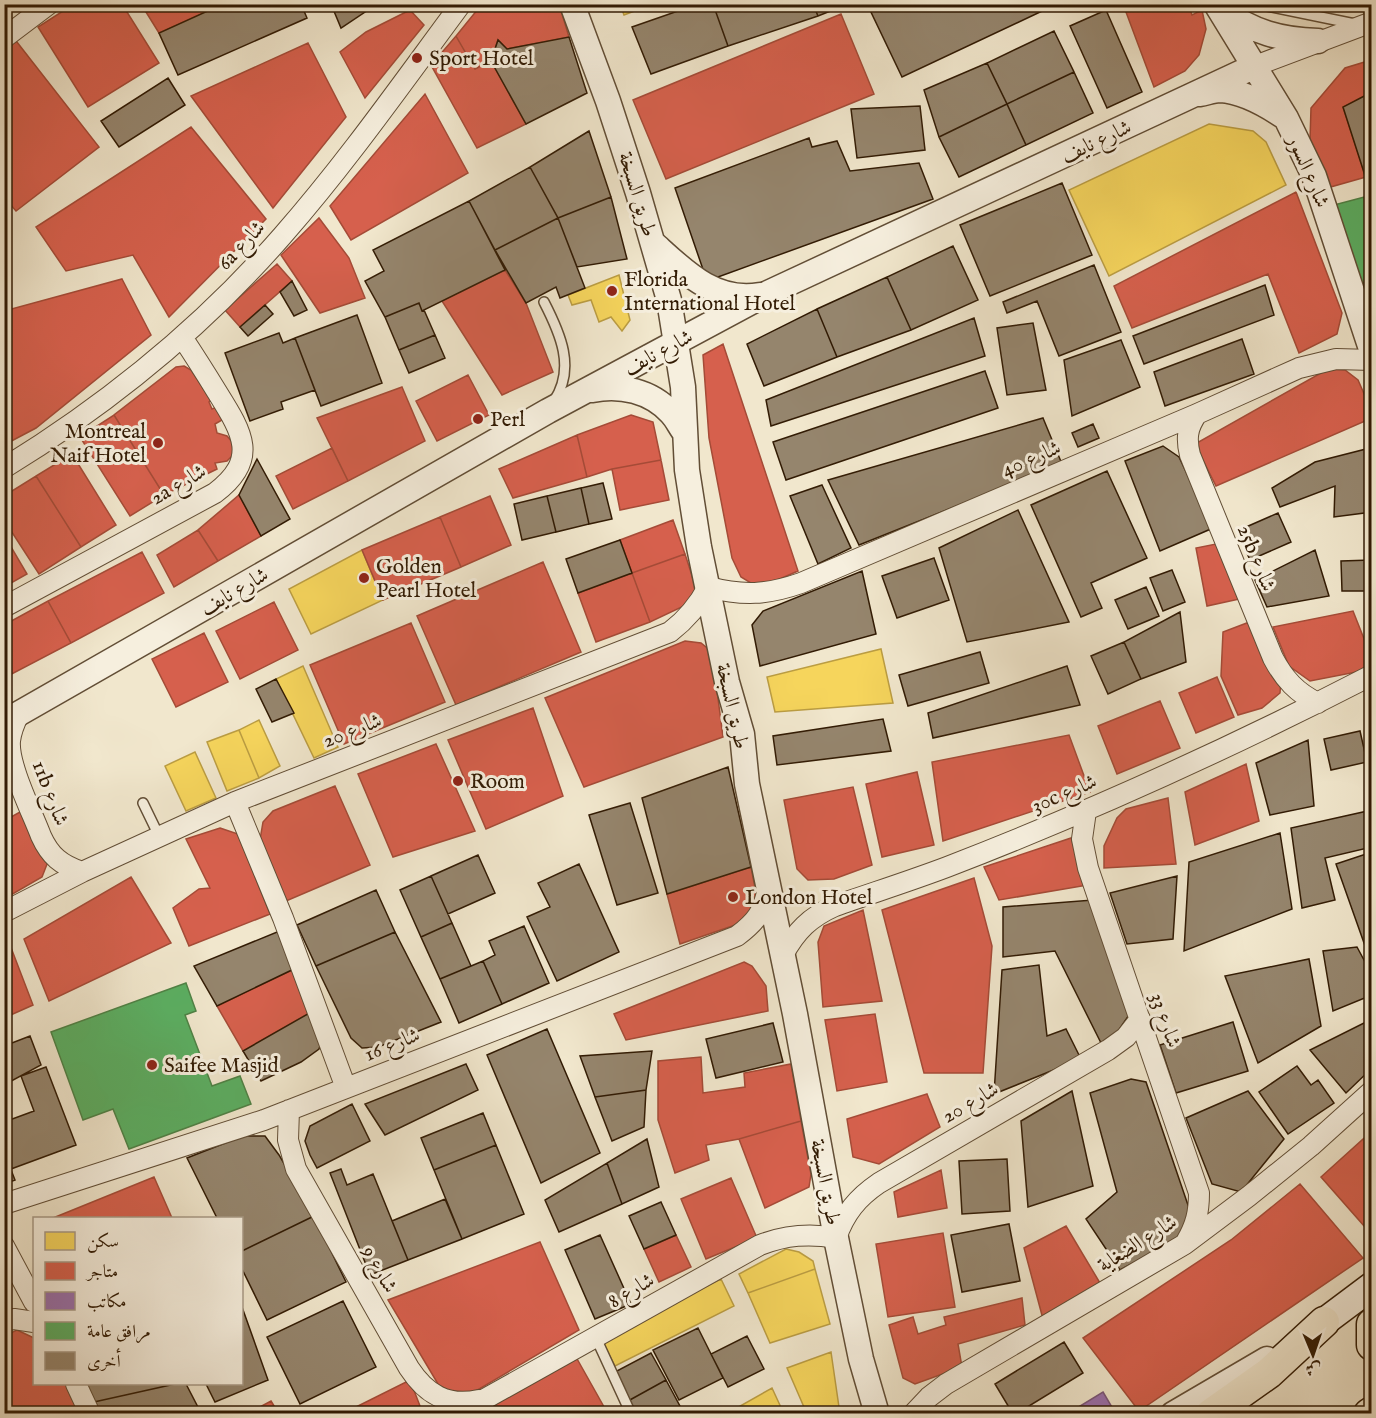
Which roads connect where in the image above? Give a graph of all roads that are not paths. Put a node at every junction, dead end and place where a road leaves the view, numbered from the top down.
1 (49, 4) edge
2 (572, 4) edge
3 (1216, 4) edge
4 (1257, 4) edge
5 (459, 6) edge
6 (1367, 24) edge
7 (4, 38) edge
8 (1318, 41) junction
9 (1255, 66) junction
10 (1192, 95) junction
11 (1286, 117) junction
12 (653, 243) junction
13 (768, 293) junction
14 (544, 302) dead end
15 (182, 337) junction
16 (677, 342) junction
17 (1371, 352) edge
18 (1371, 360) edge
19 (583, 391) junction
20 (548, 411) junction
21 (1197, 414) junction
22 (685, 433) junction
23 (4, 468) edge
24 (708, 587) junction
25 (4, 607) edge
26 (1371, 675) edge
27 (1318, 703) junction
28 (12, 718) edge
29 (235, 802) junction
30 (143, 803) dead end
31 (1086, 811) junction
32 (159, 836) junction
33 (82, 872) junction
34 (768, 887) junction
35 (4, 912) edge
36 (783, 955) junction
37 (1140, 1019) junction
38 (346, 1088) junction
39 (1371, 1091) edge
40 (289, 1110) junction
41 (4, 1204) edge
42 (836, 1238) junction
43 (1185, 1244) junction
44 (4, 1246) edge
45 (1371, 1286) edge
46 (33, 1300) edge
47 (4, 1321) edge
48 (33, 1322) edge
49 (1324, 1322) junction
50 (1371, 1324) edge
51 (596, 1338) junction
52 (1371, 1346) edge
53 (77, 1385) edge
54 (484, 1398) junction
55 (90, 1413) edge
56 (458, 1413) edge
57 (631, 1413) edge
58 (877, 1413) edge
59 (912, 1413) edge
60 (1173, 1413) edge
61 (1210, 1413) edge

1 - 7 street
2 - 12 street, طريق السبخة
3 - 8 street
3 - 9 street, شارع السور
4 - 6 lane
5 - 15 street, 6a شارع
6 - 8 street, شارع نايف
8 - 9 street, شارع نايف
9 - 10 street, شارع نايف
9 - 11 street, شارع السور
10 - 11 street
10 - 13 street, شارع نايف
11 - 17 street, شارع السور
12 - 13 street
12 - 16 street, طريق السبخة
13 - 16 street, شارع نايف
14 - 20 lane
15 - 23 street, 6a شارع
15 - 25 street, 2a شارع
16 - 19 street, شارع نايف
16 - 22 street, طريق السبخة
18 - 21 street, شارع 40
19 - 20 street, شارع نايف
19 - 22 street
20 - 28 street, شارع نايف
21 - 24 street, شارع 40
21 - 27 street, 25b شارع
22 - 24 street, طريق السبخة
24 - 29 street, شارع 20
24 - 34 street, طريق السبخة
26 - 27 street, 30c شارع
27 - 31 street, 30c شارع
28 - 33 street, 11b شارع
29 - 32 street, شارع 20
29 - 38 street
30 - 32 lane
31 - 36 street, 30c شارع
31 - 37 street, شارع 33
32 - 33 street, شارع 20
33 - 35 street, شارع 20
34 - 36 street, طريق السبخة
34 - 38 street, شارع 16
36 - 42 street, طريق السبخة
37 - 42 street, شارع 20
37 - 43 street, شارع 33
38 - 40 street, شارع 16
39 - 43 street, شارع الضغاية
40 - 41 street, شارع 16
40 - 54 street, شارع 9
42 - 51 street, شارع 8
42 - 58 street, طريق السبخة
43 - 59 street, شارع الضغاية
44 - 46 street
45 - 49 main road
47 - 48 street
49 - 60 street
49 - 61 main road
50 - 52 main road
51 - 54 street, شارع 8
51 - 57 lane
53 - 55 street
54 - 56 street, شارع 8

